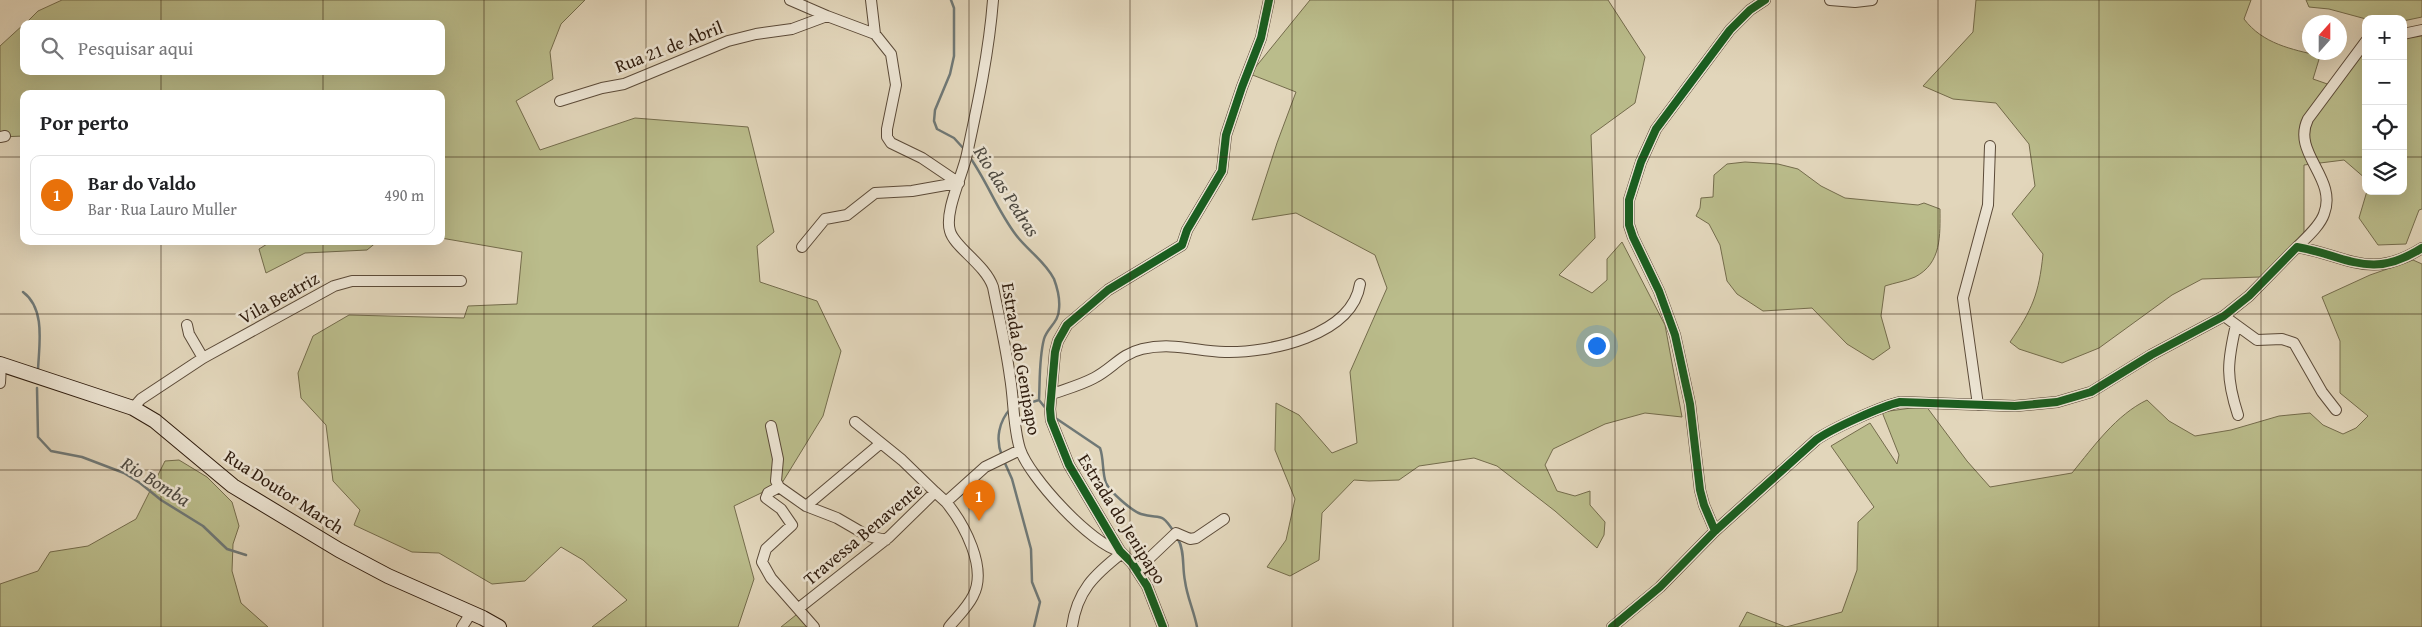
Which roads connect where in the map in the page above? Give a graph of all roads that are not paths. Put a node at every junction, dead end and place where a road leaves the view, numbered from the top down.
1 (790, 0) edge
2 (871, 0) edge
3 (993, 0) edge
4 (1269, 0) edge
5 (1764, 0) edge
6 (1830, 0) edge
7 (1872, 0) edge
8 (827, 16) junction
9 (2422, 30) edge
10 (2407, 33) edge
11 (875, 34) junction
12 (2362, 46) edge
13 (560, 101) dead end
14 (1990, 146) dead end
15 (958, 183) junction
16 (802, 247) dead end
17 (2297, 247) junction
18 (2422, 248) edge
19 (461, 281) dead end
20 (1360, 284) dead end
21 (2224, 316) junction
22 (187, 325) dead end
23 (2236, 326) junction
24 (203, 358) junction
25 (1, 365) edge
26 (0, 383) edge
27 (1052, 394) junction
28 (1978, 405) junction
29 (133, 408) junction
30 (2336, 410) dead end
31 (2238, 415) dead end
32 (855, 422) dead end
33 (771, 426) dead end
34 (881, 443) junction
35 (1020, 450) junction
36 (779, 487) junction
37 (935, 492) junction
38 (946, 502) junction
39 (806, 506) junction
40 (1224, 519) dead end
41 (1716, 532) junction
42 (886, 540) junction
43 (1121, 552) junction
44 (1137, 570) junction
45 (799, 608) junction
46 (471, 612) junction
47 (462, 627) edge
48 (499, 627) edge
49 (814, 627) edge
50 (949, 627) edge
51 (1072, 627) edge
52 (1163, 627) edge
53 (1612, 627) edge

1 - 8 street
2 - 11 street
3 - 15 street, Estrada do Genipapo
4 - 27 street, Estrada do Jenipapo
5 - 41 street
6 - 7 street
8 - 11 street
8 - 13 street, Rua 21 de Abril
9 - 10 street
11 - 15 street
12 - 17 street
14 - 28 street
15 - 16 street
15 - 35 street, Estrada do Genipapo
17 - 18 street
17 - 21 street
19 - 24 street, Vila Beatriz
20 - 27 street
21 - 23 street
21 - 28 street
22 - 24 street
23 - 30 street
23 - 31 street
24 - 29 street, Vila Beatriz
25 - 26 street
25 - 29 main road, Rua Doutor March
27 - 43 street, Estrada do Jenipapo
28 - 41 street
29 - 46 main road, Rua Doutor March
32 - 34 street
33 - 36 street
34 - 37 street
34 - 39 street
35 - 38 street, Travessa Benavente
35 - 43 street, Estrada do Genipapo
36 - 39 street
36 - 45 street
37 - 38 street, Travessa Benavente
37 - 42 street, Travessa Benavente
38 - 50 street
39 - 42 street
40 - 44 street
41 - 53 street
42 - 45 street, Travessa Benavente
43 - 44 street, Estrada do Jenipapo
43 - 51 street
44 - 52 street, Estrada do Jenipapo
45 - 49 street
46 - 47 street
46 - 48 main road, Rua Doutor March

